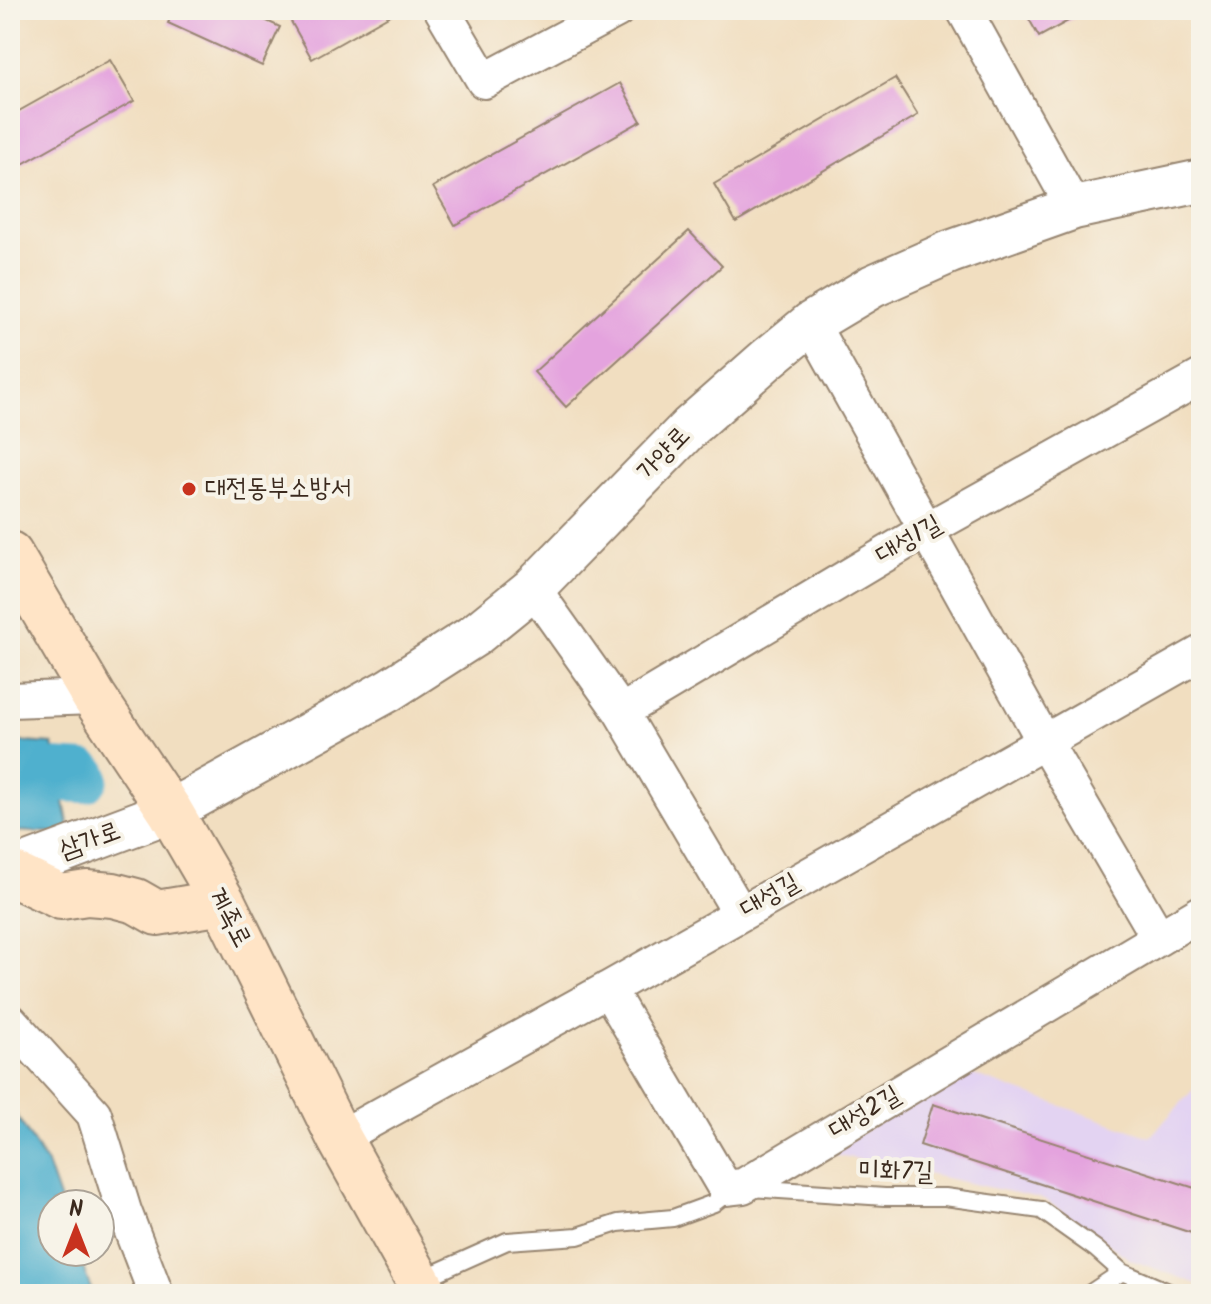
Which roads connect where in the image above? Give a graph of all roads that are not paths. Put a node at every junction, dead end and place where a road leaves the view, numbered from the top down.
1 (442, 10) edge
2 (617, 10) edge
3 (964, 10) edge
4 (1201, 181) edge
5 (1074, 208) junction
6 (811, 323) junction
7 (1201, 377) edge
8 (926, 530) junction
9 (10, 554) edge
10 (533, 588) junction
11 (1201, 653) edge
12 (94, 697) junction
13 (10, 700) edge
14 (621, 712) junction
15 (1044, 741) junction
16 (170, 811) junction
17 (10, 872) edge
18 (223, 902) junction
19 (740, 913) junction
20 (1201, 913) edge
21 (1159, 938) junction
22 (608, 989) junction
23 (10, 1021) edge
24 (339, 1138) junction
25 (735, 1187) junction
26 (1122, 1272) junction
27 (422, 1287) edge
28 (156, 1294) edge
29 (1089, 1294) edge
30 (1173, 1294) edge

1 - 2 street
3 - 5 street
4 - 5 street, 가양로
5 - 6 street, 가양로
6 - 8 street
6 - 10 street, 가양로
7 - 8 street, 대성1길
8 - 14 street, 대성1길
8 - 15 street
9 - 12 main road, 계족로
10 - 14 street
10 - 16 street, 가양로
11 - 15 street, 대성길
12 - 13 street
12 - 16 main road, 계족로
14 - 19 street
15 - 19 street, 대성길
15 - 21 street
16 - 17 street, 삼가로
16 - 18 main road, 계족로
17 - 18 main road
18 - 24 main road, 계족로
19 - 22 street, 대성길
20 - 21 street, 대성2길
21 - 25 street, 대성2길
22 - 24 street, 대성길
22 - 25 street
23 - 28 street
24 - 27 main road, 계족로
25 - 26 lane, 미화7길
25 - 27 lane
26 - 29 lane
26 - 30 lane, 미화7길

